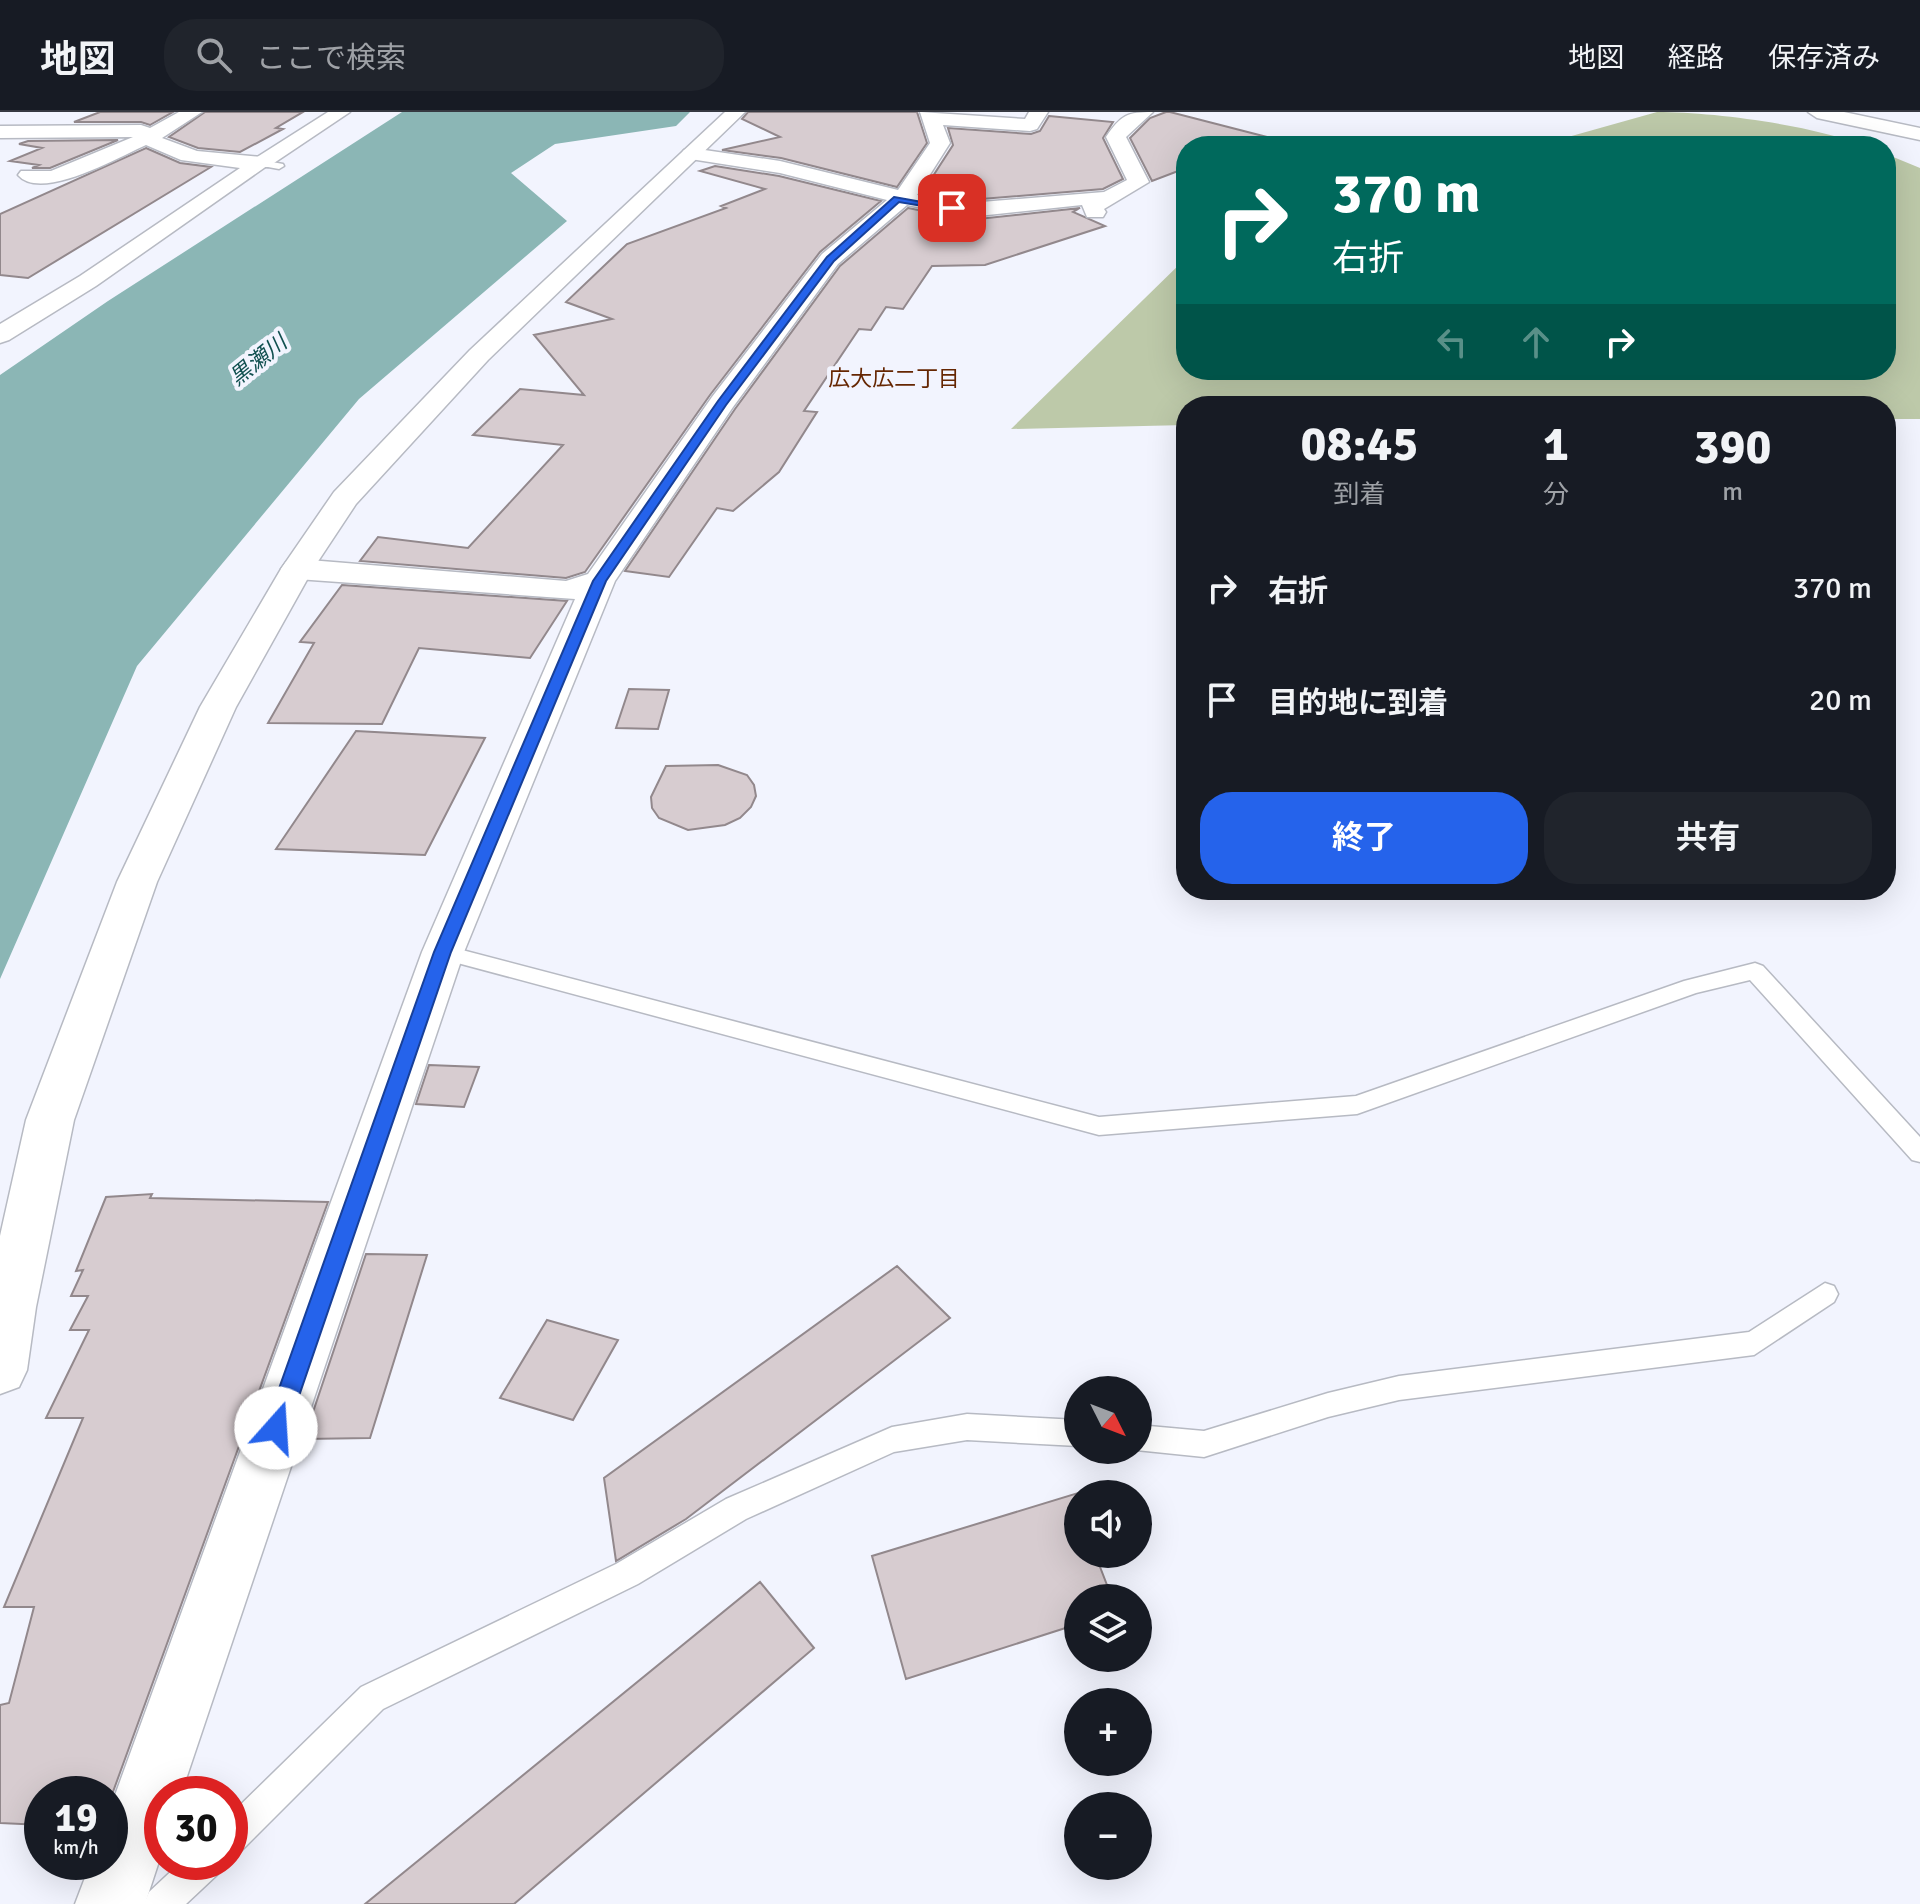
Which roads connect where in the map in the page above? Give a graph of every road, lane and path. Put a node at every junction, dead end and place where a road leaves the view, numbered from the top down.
1 (193, 112) edge
2 (341, 112) edge
3 (736, 112) edge
4 (1039, 112) edge
5 (1144, 112) edge
6 (1817, 112) edge
7 (930, 115) edge
8 (0, 132) edge
9 (1920, 134) edge
10 (147, 138) junction
11 (691, 154) junction
12 (270, 165) junction
13 (19, 176) dead end
14 (1111, 198) junction
15 (897, 199) junction
16 (1074, 222) dead end
17 (0, 335) edge
18 (297, 569) junction
19 (599, 581) junction
20 (443, 952) junction
21 (1920, 1153) edge
22 (1825, 1294) dead end
23 (0, 1370) edge
24 (1064, 1432) edge
25 (1152, 1439) edge
26 (248, 1820) edge
27 (187, 1880) edge
28 (110, 1904) edge
29 (161, 1904) edge

1 - 10 street
2 - 12 street
3 - 11 street
4 - 7 street
5 - 14 street
6 - 9 street
7 - 15 street
8 - 10 street
10 - 12 street
10 - 13 street
11 - 15 street
11 - 18 street
12 - 17 street
14 - 15 street
14 - 16 street
15 - 19 street
18 - 19 street
18 - 23 street
19 - 20 street
20 - 21 lane
20 - 28 street
22 - 25 lane
24 - 26 lane
27 - 29 lane

